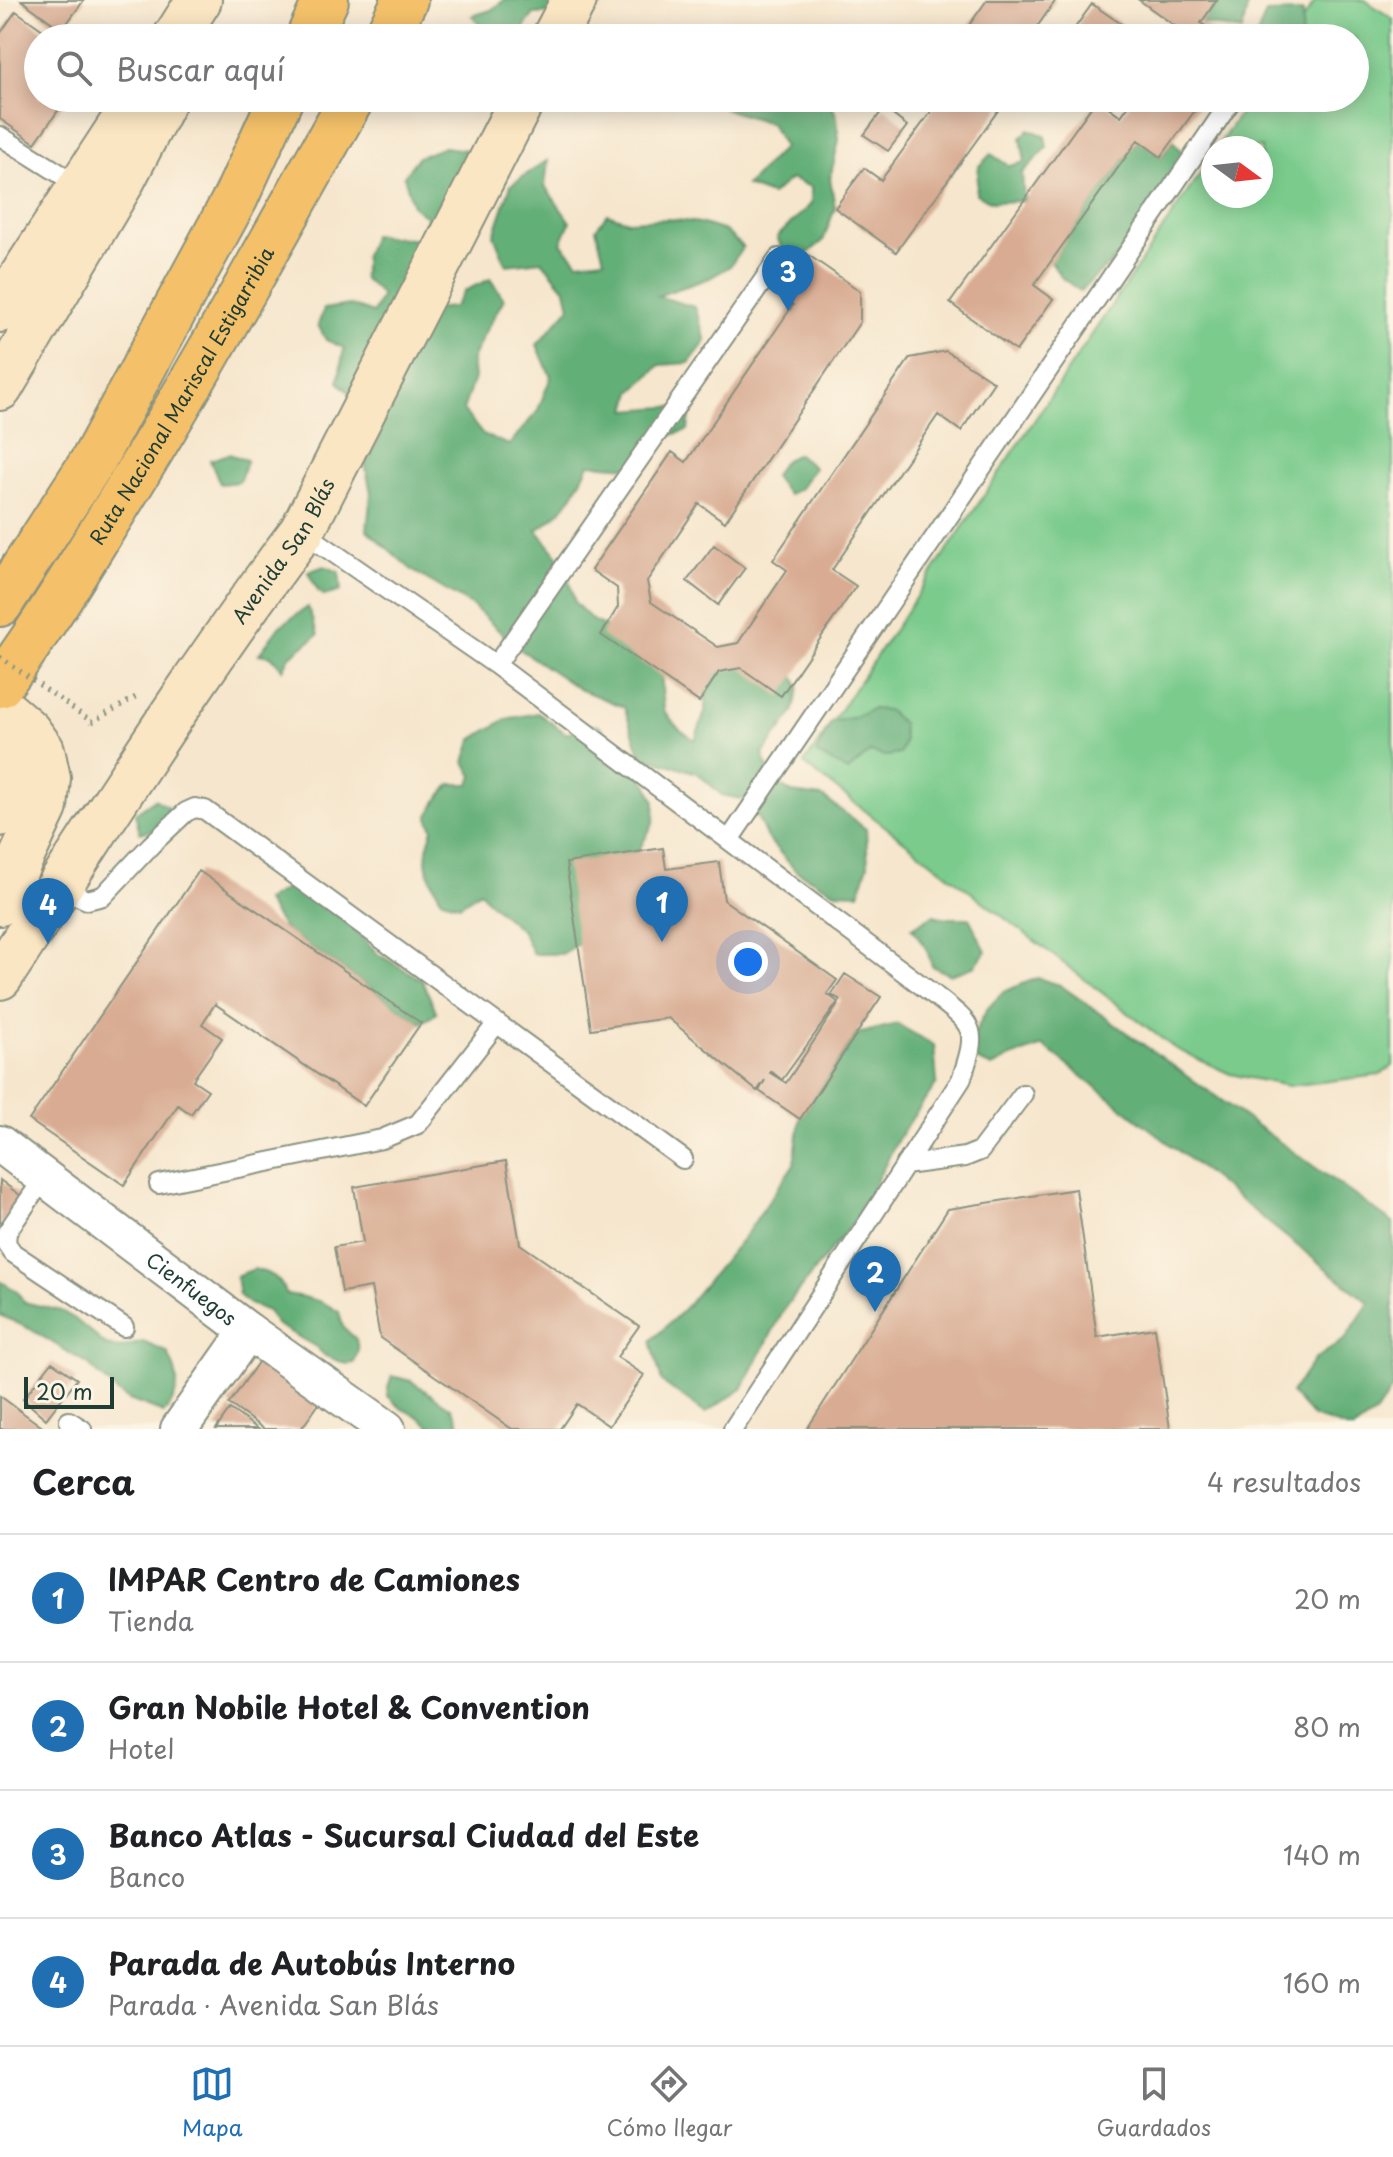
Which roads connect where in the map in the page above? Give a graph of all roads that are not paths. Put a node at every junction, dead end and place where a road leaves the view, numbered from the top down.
1 (199, 0) edge
2 (212, 0) edge
3 (326, 0) edge
4 (405, 0) edge
5 (574, 0) edge
6 (184, 24) edge
7 (202, 24) edge
8 (315, 24) edge
9 (393, 24) edge
10 (561, 24) edge
11 (129, 112) edge
12 (158, 112) edge
13 (275, 112) edge
14 (344, 112) edge
15 (516, 112) edge
16 (1223, 112) edge
17 (0, 136) edge
18 (81, 187) junction
19 (779, 258) dead end
20 (4, 297) edge
21 (0, 388) edge
22 (302, 531) junction
23 (0, 604) edge
24 (496, 665) junction
25 (0, 700) edge
26 (122, 790) junction
27 (0, 814) edge
28 (729, 840) junction
29 (59, 888) junction
30 (0, 903) edge
31 (0, 924) edge
32 (0, 977) edge
33 (497, 1023) junction
34 (1023, 1094) dead end
35 (0, 1144) edge
36 (683, 1159) dead end
37 (905, 1165) junction
38 (44, 1178) junction
39 (159, 1184) dead end
40 (124, 1327) dead end
41 (248, 1331) junction
42 (179, 1429) edge
43 (387, 1429) edge
44 (733, 1429) edge

1 - 6 street
2 - 7 street
3 - 8 highway
4 - 9 highway
5 - 10 street
11 - 18 street
12 - 21 street
13 - 23 highway
14 - 25 highway, Ruta Nacional Mariscal Estigarribia
15 - 22 street, Avenida San Blás
16 - 28 lane
17 - 18 lane
18 - 20 street
19 - 24 lane
22 - 24 lane
22 - 26 street, Avenida San Blás
24 - 28 lane
25 - 27 street
25 - 30 street
26 - 29 street, Avenida San Blás
26 - 31 street
28 - 37 lane
29 - 32 street, Avenida San Blás
29 - 33 lane
33 - 36 lane
33 - 39 lane
34 - 37 lane
35 - 38 street, Cienfuegos
37 - 44 lane
38 - 40 lane
38 - 41 street, Cienfuegos
41 - 42 street
41 - 43 street, Cienfuegos

